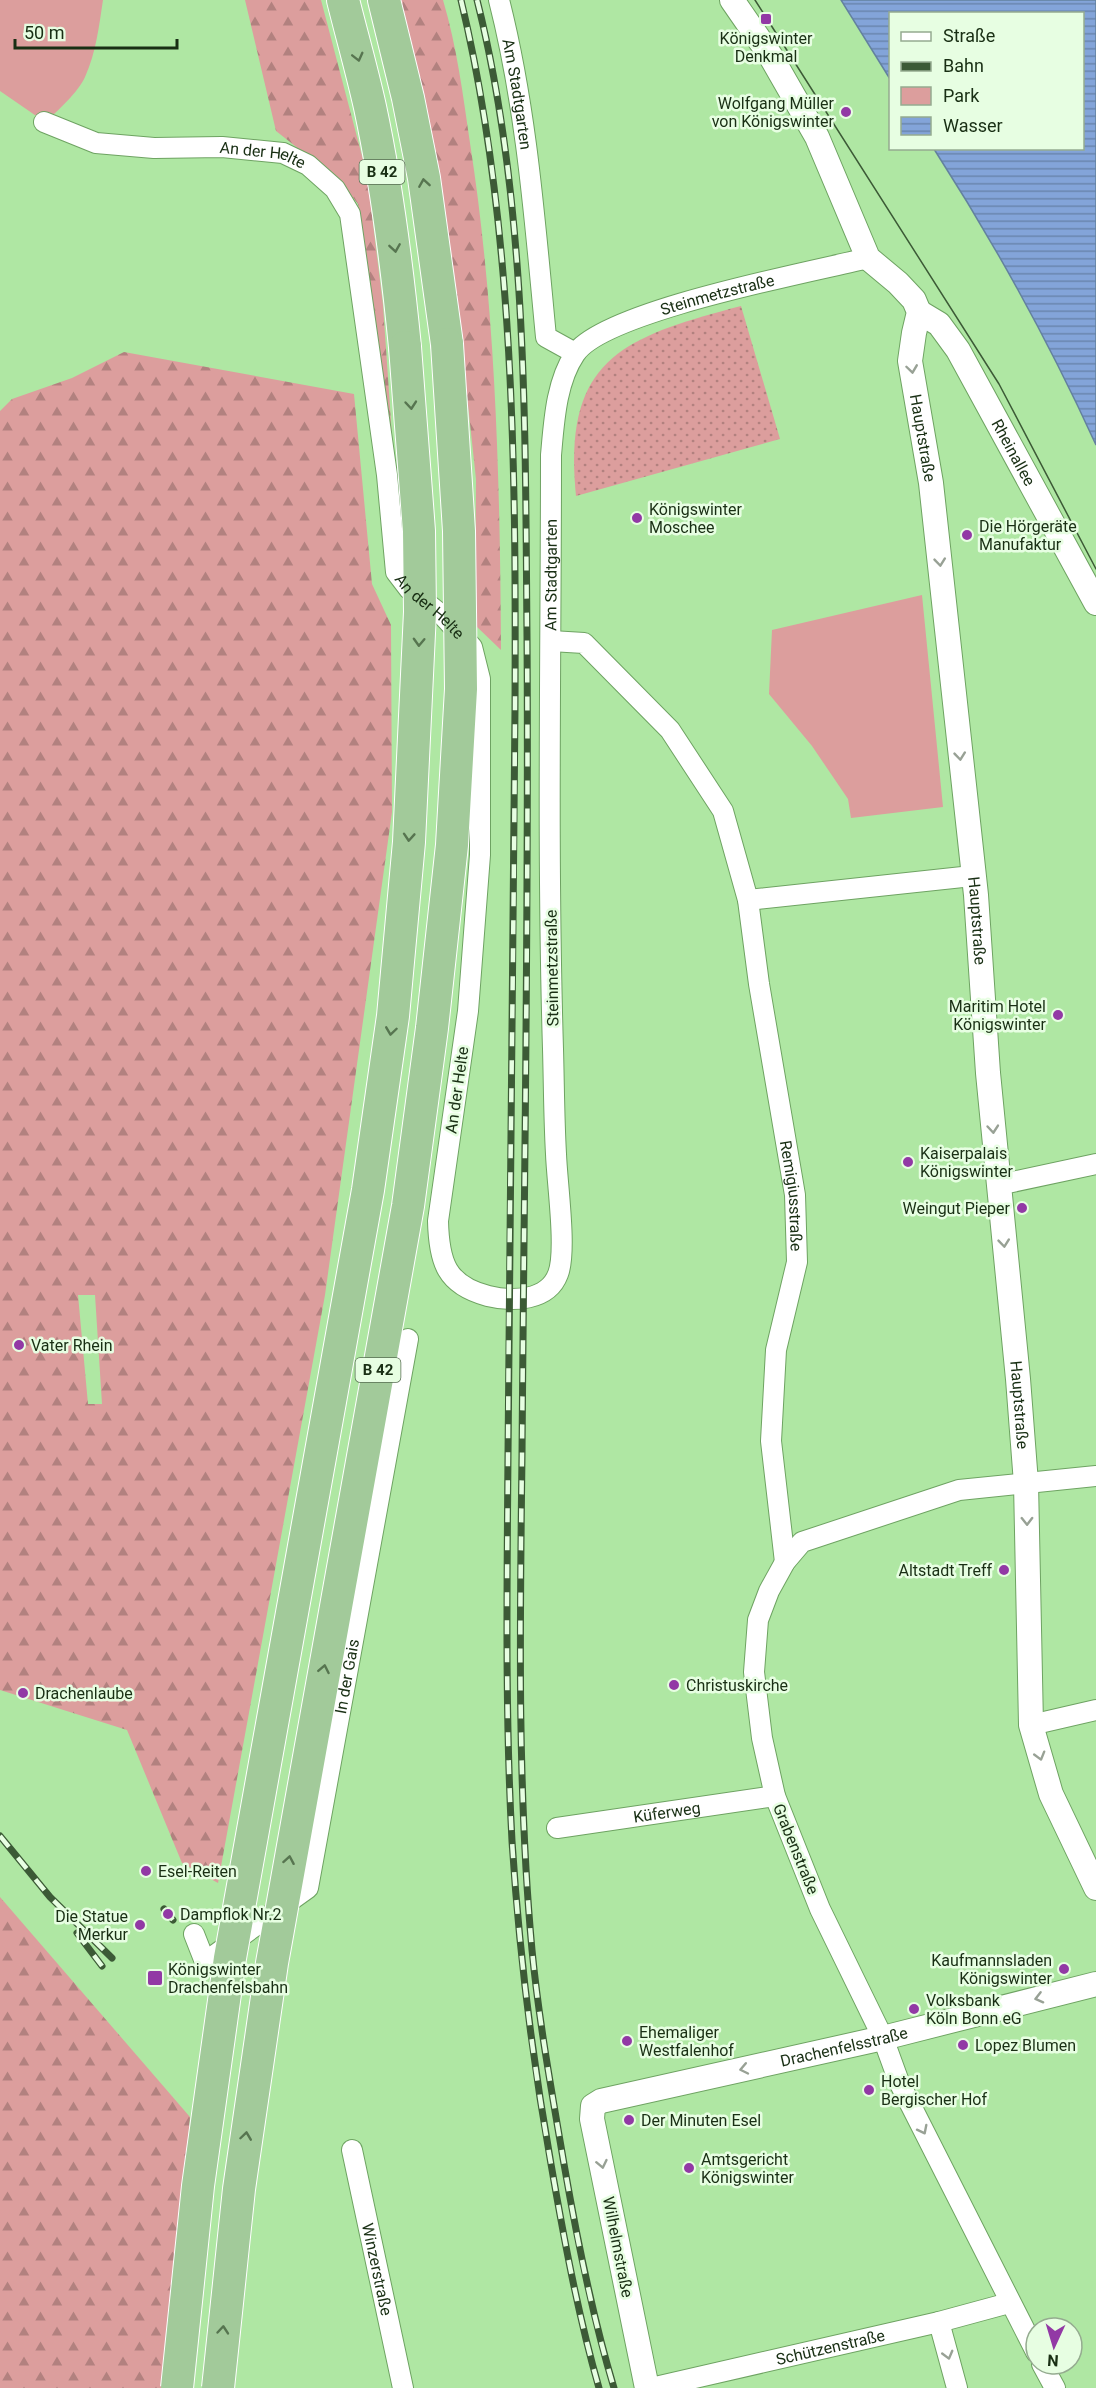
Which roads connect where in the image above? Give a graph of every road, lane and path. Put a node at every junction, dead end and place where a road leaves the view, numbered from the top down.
1 (344, 0) edge
2 (384, 0) edge
3 (499, 0) edge
4 (732, 0) edge
5 (44, 122) dead end
6 (868, 258) junction
7 (919, 312) junction
8 (575, 353) junction
9 (1096, 603) edge
10 (551, 641) junction
11 (972, 876) junction
12 (748, 900) junction
13 (1096, 1164) edge
14 (998, 1185) junction
15 (548, 1291) joint
16 (408, 1339) dead end
17 (1096, 1476) edge
18 (1026, 1483) junction
19 (784, 1562) junction
20 (1096, 1710) edge
21 (1031, 1725) junction
22 (775, 1796) junction
23 (557, 1828) dead end
24 (1096, 1888) edge
25 (194, 1934) dead end
26 (1096, 1984) edge
27 (883, 2038) junction
28 (593, 2106) joint
29 (352, 2150) dead end
30 (1009, 2303) junction
31 (939, 2322) junction
32 (1024, 2330) edge
33 (177, 2388) edge
34 (218, 2388) edge
35 (403, 2388) edge
36 (649, 2388) edge
37 (957, 2388) edge

1 -> 33 highway, B 42, bridge
34 -> 2 highway, B 42, bridge
3 - 8 street, Am Stadtgarten
4 - 6 street
5 - 15 street, An der Helte
6 - 7 street
6 - 8 street, Steinmetzstraße
7 - 9 street, Rheinallee
7 -> 11 street, Hauptstraße
8 - 10 street, Am Stadtgarten
10 - 12 street, Am Stadtgarten
10 - 15 street, Steinmetzstraße
11 - 12 street
11 -> 14 street, Hauptstraße
12 - 19 street, Remigiusstraße
13 - 14 street
14 -> 18 street, Hauptstraße
16 - 25 street, In der Gais
17 - 18 street, Grabenstraße
18 - 19 street, Grabenstraße
18 -> 21 street, Hauptstraße
19 - 22 street, Grabenstraße
20 - 21 street
21 -> 24 street, Hauptstraße
22 - 23 street, Küferweg
22 - 27 street, Grabenstraße
26 -> 27 street, Drachenfelsstraße
27 -> 28 street, Drachenfelsstraße
27 -> 30 street, Grabenstraße
28 -> 36 street, Wilhelmstraße
29 - 35 street, Winzerstraße
30 - 31 street, Schützenstraße
30 - 32 street, Grabenstraße
31 - 36 street, Schützenstraße
31 -> 37 street

